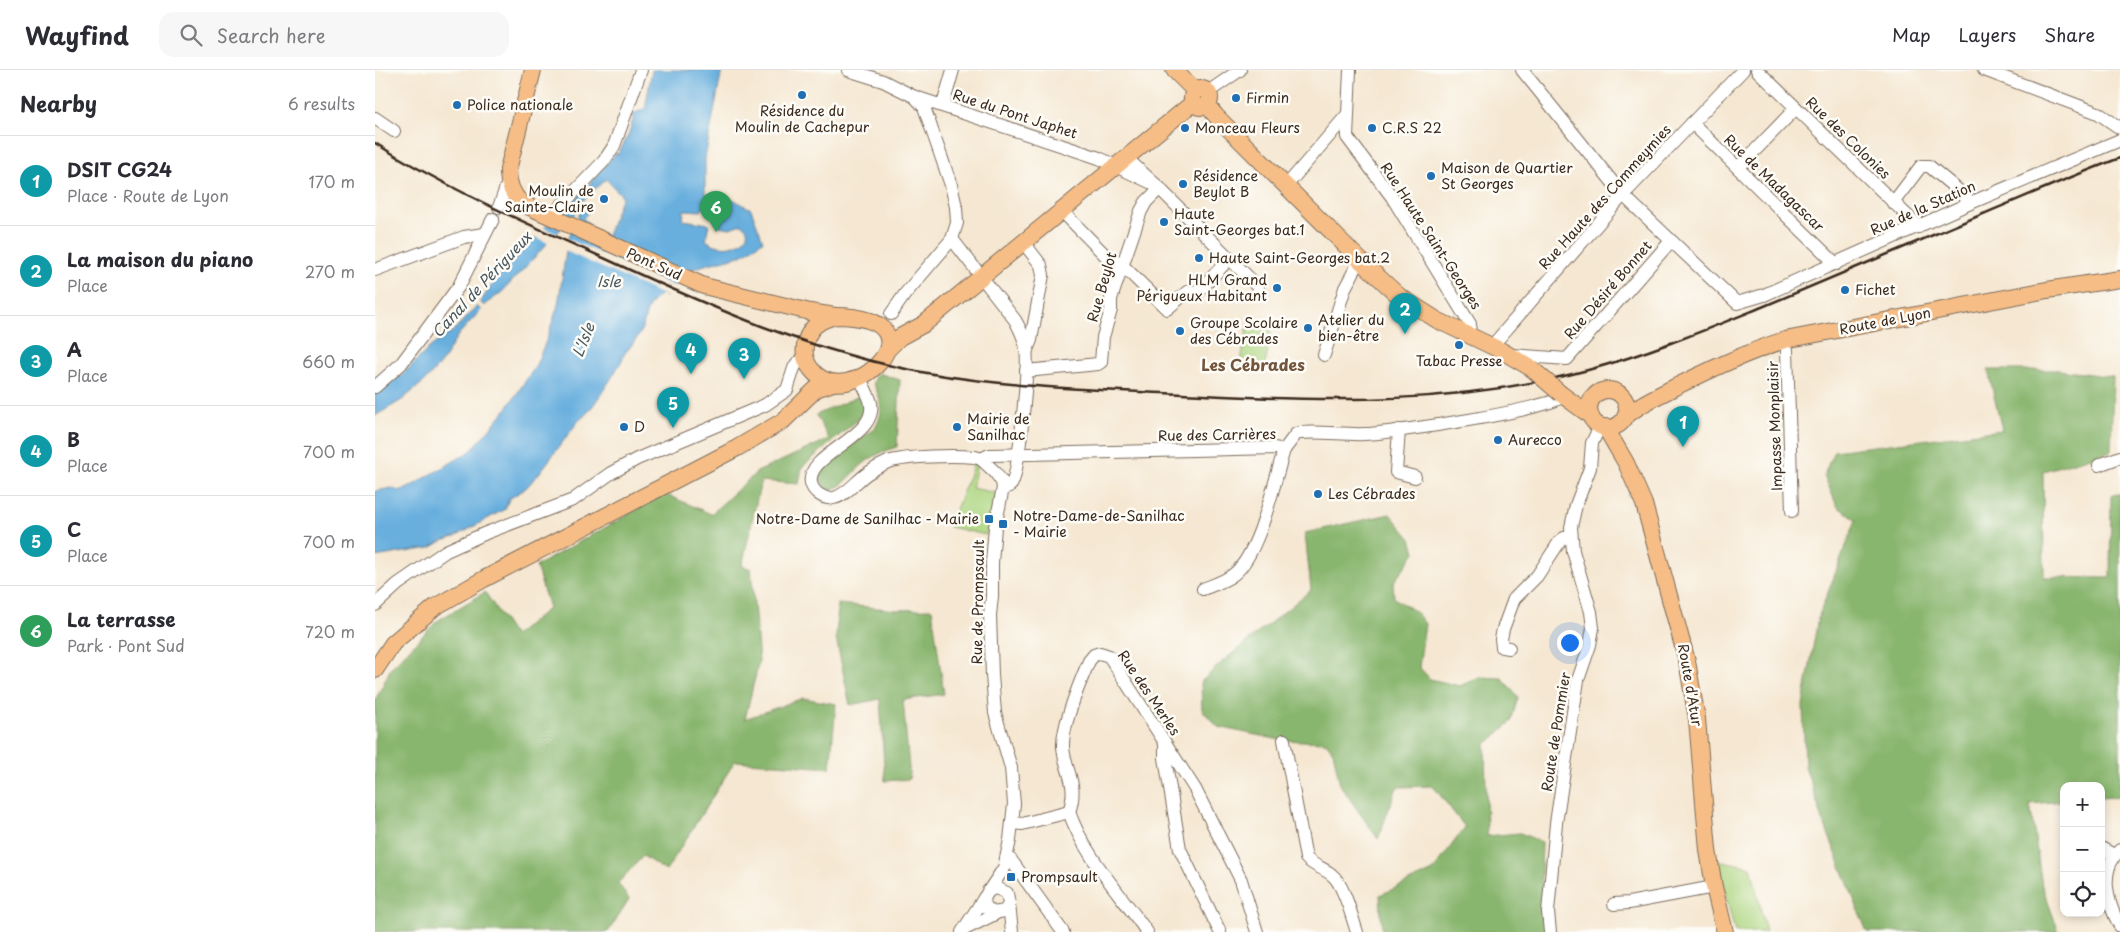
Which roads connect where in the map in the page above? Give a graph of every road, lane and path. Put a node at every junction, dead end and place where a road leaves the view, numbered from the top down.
1 (533, 70) edge
2 (641, 70) edge
3 (848, 70) edge
4 (953, 70) edge
5 (1174, 70) edge
6 (1240, 70) edge
7 (1350, 70) edge
8 (1743, 70) edge
9 (1757, 70) edge
10 (1984, 70) edge
11 (1524, 71) edge
12 (885, 76) edge
13 (915, 97) junction
14 (1201, 98) junction
15 (943, 105) junction
16 (1796, 108) junction
17 (1347, 114) junction
18 (375, 118) edge
19 (1692, 124) junction
20 (2120, 128) edge
21 (394, 131) dead end
22 (2120, 140) edge
23 (1121, 162) junction
24 (1738, 168) junction
25 (508, 182) junction
26 (1287, 185) junction
27 (1158, 186) junction
28 (1623, 195) junction
29 (1893, 203) junction
30 (1968, 204) junction
31 (499, 207) dead end
32 (1061, 210) junction
33 (556, 211) dead end
34 (493, 219) dead end
35 (1919, 227) junction
36 (484, 234) junction
37 (952, 239) junction
38 (1671, 241) junction
39 (1023, 242) junction
40 (1229, 259) junction
41 (1360, 260) junction
42 (1836, 264) junction
43 (1123, 266) junction
44 (375, 270) edge
45 (980, 278) junction
46 (2120, 280) edge
47 (1258, 287) dead end
48 (778, 304) junction
49 (835, 316) junction
50 (887, 320) junction
51 (924, 324) junction
52 (1468, 335) junction
53 (807, 336) junction
54 (1785, 340) junction
55 (1492, 346) junction
56 (889, 348) junction
57 (1027, 350) junction
58 (1324, 355) dead end
59 (1511, 355) junction
60 (808, 364) junction
61 (1026, 371) junction
62 (859, 379) junction
63 (833, 383) junction
64 (375, 387) edge
65 (1617, 393) junction
66 (1562, 395) junction
67 (1660, 395) junction
68 (1594, 397) junction
69 (783, 421) junction
70 (1608, 422) junction
71 (1399, 430) junction
72 (1284, 450) junction
73 (1019, 454) junction
74 (2120, 457) edge
75 (981, 459) junction
76 (2099, 465) dead end
77 (1415, 477) dead end
78 (1003, 488) junction
79 (1792, 511) dead end
80 (1571, 537) junction
81 (1203, 589) dead end
82 (377, 599) edge
83 (1509, 648) dead end
84 (377, 662) edge
85 (1284, 740) dead end
86 (1165, 744) junction
87 (1069, 812) junction
88 (1013, 823) junction
89 (2117, 852) edge
90 (1005, 864) junction
91 (1714, 887) junction
92 (986, 895) junction
93 (1008, 898) junction
94 (1614, 904) dead end
95 (996, 914) junction
96 (2120, 926) edge
97 (1011, 928) edge
98 (965, 930) edge
99 (1063, 932) edge
100 (1147, 932) edge
101 (1220, 932) edge
102 (1257, 932) edge
103 (1357, 932) edge
104 (1550, 932) edge
105 (1725, 932) edge

1 - 25 main road
2 - 33 street
3 - 12 street, Rue du Pont Japhet
4 - 15 street
5 - 14 main road
6 - 14 street
7 - 17 street, Rue Haute Saint-Georges
8 - 19 street, Rue Haute des Commeymies
9 - 16 street, Rue des Colonies
10 - 20 street
11 - 28 street
12 - 13 street, Rue du Pont Japhet
13 - 15 street, Rue du Pont Japhet
13 - 37 street
14 - 23 main road
14 - 26 main road
15 - 23 street, Rue du Pont Japhet
16 - 24 street
16 - 29 street, Rue des Colonies
17 - 26 street
17 - 52 street, Rue Haute Saint-Georges
18 - 21 street
19 - 24 street, Rue de Madagascar
19 - 28 street, Rue Haute des Commeymies
22 - 30 street, Rue de la Station
23 - 27 street
23 - 32 main road
24 - 42 street, Rue de Madagascar
25 - 31 street
25 - 48 main road, Pont Sud
26 - 41 main road
27 - 40 street
27 - 43 street, Rue Beylot
28 - 38 street
28 - 55 street, Rue Haute des Commeymies
29 - 30 street
29 - 35 street, Rue des Colonies
30 - 35 street, Rue de la Station
32 - 39 main road
32 - 43 street
34 - 36 street
35 - 42 street, Rue de la Station
36 - 44 street
36 - 64 street
37 - 45 street
37 - 50 street
38 - 42 street, Rue de la Station
38 - 59 street, Rue Désiré Bonnet
39 - 45 main road
39 - 57 street
40 - 43 street
40 - 47 street
41 - 52 main road
41 - 58 street
43 - 61 street, Rue Beylot
45 - 51 main road
45 - 57 street
46 - 54 main road, Route de Lyon
48 - 49 main road, Pont Sud
48 - 53 main road, Pont Sud
49 - 50 main road
49 - 53 main road
50 - 51 main road
50 - 56 main road
51 - 56 main road
52 - 55 main road
53 - 60 main road
54 - 67 main road, Route de Lyon
54 - 79 street, Impasse Monplaisir
55 - 59 main road
56 - 62 main road
57 - 61 street, Rue de Prompsault
59 - 66 main road, bridge
60 - 63 main road
60 - 69 main road
60 - 82 street
61 - 73 street, Rue de Prompsault
62 - 63 main road
62 - 75 street, Rue des Carrières
63 - 69 main road
65 - 67 main road, Route de Lyon
65 - 68 main road
65 - 70 main road
66 - 68 main road
66 - 70 main road
66 - 71 street, Rue des Carrières
67 - 70 main road, Route de Lyon
68 - 70 main road
69 - 84 main road
70 - 80 street, Route de Pommier
70 - 91 main road, Route d'Atur
71 - 72 street, Rue des Carrières
71 - 77 street
72 - 73 street, Rue des Carrières
72 - 81 street
73 - 75 street, Rue des Carrières
73 - 78 street, Rue de Prompsault
74 - 76 street
75 - 78 street
78 - 88 street, Rue de Prompsault
80 - 83 street
80 - 104 street, Route de Pommier
85 - 103 street
86 - 87 street, Rue des Merles
86 - 101 street
86 - 102 street, Rue des Merles
87 - 88 street
87 - 100 street
88 - 90 street, Rue de Prompsault
89 - 96 street
90 - 92 street, Rue de Prompsault
90 - 93 street, Rue de Prompsault
90 - 99 street
91 - 94 street
91 - 105 main road, Route d'Atur
92 - 93 street
92 - 95 street
92 - 98 street, Rue de Prompsault
93 - 95 street
93 - 97 street, Rue de Prompsault
95 - 97 street
95 - 98 street, Rue de Prompsault

